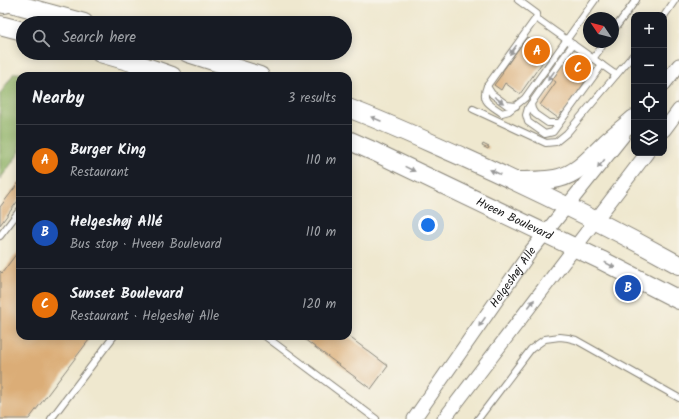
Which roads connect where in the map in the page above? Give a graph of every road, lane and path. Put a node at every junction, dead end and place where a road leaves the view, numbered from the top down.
1 (518, 0) edge
2 (595, 0) edge
3 (636, 0) edge
4 (675, 0) edge
5 (2, 5) edge
6 (667, 12) edge
7 (59, 16) edge
8 (536, 18) junction
9 (619, 24) edge
10 (0, 25) edge
11 (16, 29) edge
12 (566, 40) junction
13 (573, 44) junction
14 (601, 48) edge
15 (631, 58) edge
16 (593, 59) junction
17 (124, 60) edge
18 (210, 60) edge
19 (602, 65) junction
20 (679, 65) edge
21 (161, 72) edge
22 (247, 72) edge
23 (616, 75) junction
24 (667, 80) edge
25 (487, 86) junction
26 (531, 104) junction
27 (516, 106) junction
28 (473, 109) dead end
29 (352, 110) edge
30 (679, 110) edge
31 (633, 120) edge
32 (559, 123) junction
33 (631, 126) edge
34 (667, 126) edge
35 (352, 142) edge
36 (645, 156) edge
37 (515, 181) junction
38 (566, 206) junction
39 (16, 215) edge
40 (596, 221) junction
41 (545, 234) junction
42 (0, 236) edge
43 (575, 248) junction
44 (679, 265) edge
45 (679, 300) edge
46 (111, 340) edge
47 (270, 340) edge
48 (679, 398) edge
49 (51, 419) edge
50 (376, 419) edge
51 (414, 419) edge
52 (444, 419) edge
53 (478, 419) edge

1 - 8 lane
2 - 12 lane
3 - 9 lane
4 - 6 lane
5 - 7 street
8 - 12 lane
8 -> 25 lane
10 - 11 street
12 - 13 lane
12 - 27 lane
13 - 16 lane
13 -> 26 lane
14 - 16 lane
15 - 23 lane
16 - 19 lane
17 - 21 street
18 - 22 street
19 - 23 lane
19 - 32 lane
20 - 24 street
23 - 28 lane
25 -> 27 lane
25 - 27 lane
26 - 32 lane
26 - 32 lane
37 -> 29 street
30 - 34 street
31 - 37 street
33 -> 38 street, Helgeshøj Alle
35 -> 41 street, Hveen Boulevard
36 - 40 street
37 - 38 street
38 - 40 street
38 - 41 street, Helgeshøj Alle
39 - 42 lane
40 - 43 street
40 - 44 street
41 - 43 street, Hveen Boulevard
41 -> 51 street, Helgeshøj Alle
43 -> 45 street, Hveen Boulevard
52 -> 43 street
46 - 49 lane
47 - 50 lane
48 - 53 lane

